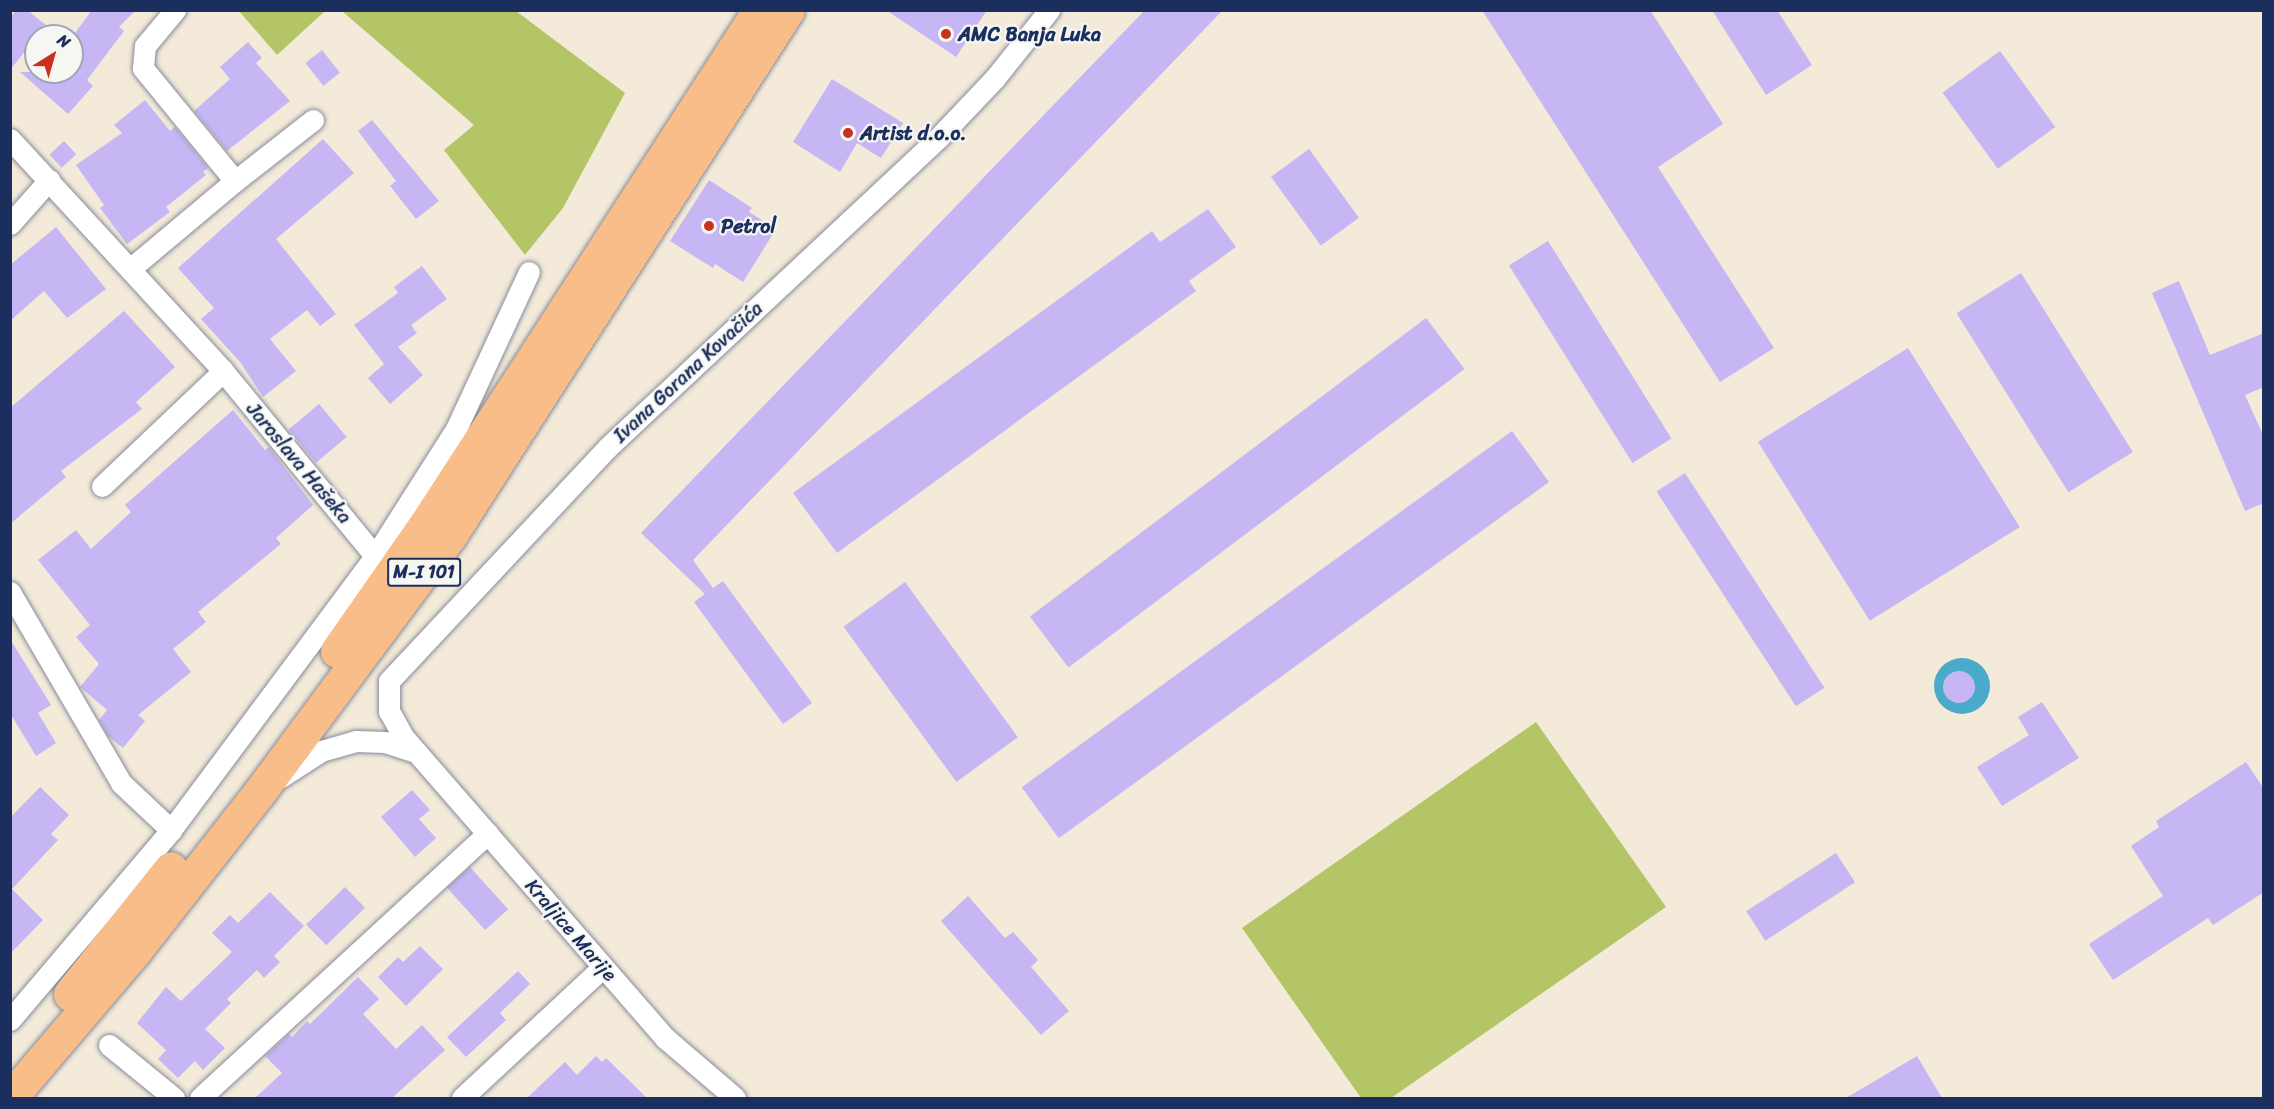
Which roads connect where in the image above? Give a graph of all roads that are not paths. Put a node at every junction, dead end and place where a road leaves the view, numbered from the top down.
1 (175, 10) edge
2 (759, 10) edge
3 (788, 10) edge
4 (1049, 10) edge
5 (313, 120) dead end
6 (10, 139) edge
7 (49, 180) junction
8 (235, 181) junction
9 (10, 224) edge
10 (130, 269) junction
11 (530, 272) dead end
12 (223, 371) junction
13 (102, 486) dead end
14 (375, 556) junction
15 (10, 592) edge
16 (417, 752) junction
17 (259, 793) junction
18 (171, 831) junction
19 (488, 833) junction
20 (603, 967) junction
21 (10, 1020) edge
22 (110, 1045) dead end
23 (10, 1064) edge
24 (10, 1098) edge
25 (174, 1098) edge
26 (200, 1098) edge
27 (462, 1098) edge
28 (733, 1098) edge

1 - 8 street
2 - 23 main road, M-I 101
3 - 17 main road, M-I 101
4 - 16 street, Ivana Gorana Kovačića
5 - 8 street
6 - 7 street, Jaroslava Hašeka
7 - 9 street
7 - 10 street, Jaroslava Hašeka
8 - 10 street
10 - 12 street, Jaroslava Hašeka
11 - 14 street
12 - 13 street
12 - 14 street, Jaroslava Hašeka
14 - 18 street
15 - 18 street
16 - 17 street
16 - 19 street, Kraljice Marije
17 - 24 main road, M-I 101
18 - 21 street
19 - 20 street, Kraljice Marije
19 - 26 street
20 - 27 street
20 - 28 street, Kraljice Marije
22 - 25 street

